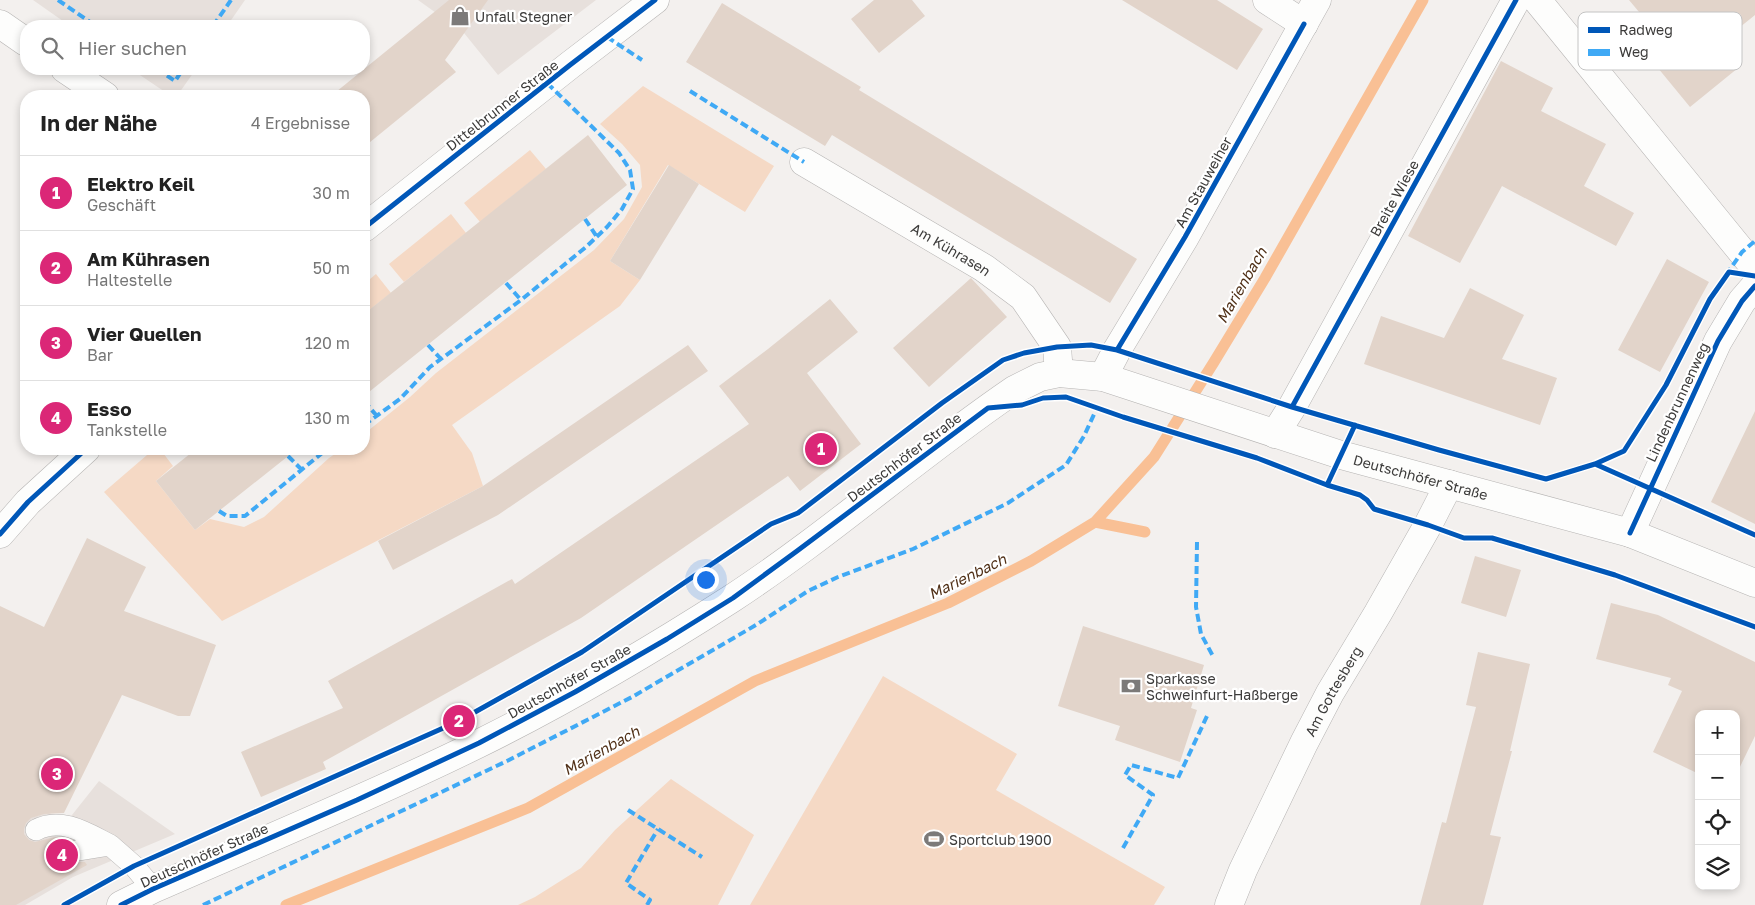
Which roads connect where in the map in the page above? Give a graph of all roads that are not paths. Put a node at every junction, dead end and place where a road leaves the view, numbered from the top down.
1 (655, 0) edge
2 (1268, 0) edge
3 (1318, 0) edge
4 (1516, 0) edge
5 (1537, 0) edge
6 (0, 24) edge
7 (1304, 24) junction
8 (20, 38) edge
9 (1578, 50) edge
10 (1594, 70) edge
11 (74, 75) edge
12 (96, 90) edge
13 (804, 162) dead end
14 (370, 223) edge
15 (1755, 268) edge
16 (1755, 286) edge
17 (1059, 373) junction
18 (1103, 377) junction
19 (1275, 434) junction
20 (79, 455) edge
21 (1449, 484) junction
22 (1630, 533) junction
23 (0, 534) edge
24 (1755, 583) edge
25 (36, 830) dead end
26 (110, 845) junction
27 (79, 850) dead end
28 (153, 889) junction
29 (121, 905) edge
30 (1229, 905) edge

1 - 14 street, Dittelbrunner Straße
2 - 7 street
3 - 7 street, Am Stauweiher
4 - 19 street, Breite Wiese
5 - 9 street
6 - 8 street
7 - 18 street, Am Stauweiher
10 - 15 street
11 - 12 street
13 - 17 street, Am Kührasen
16 - 22 street, Lindenbrunnenweg
17 - 18 street, Deutschhöfer Straße
17 - 28 street, Deutschhöfer Straße
18 - 19 street, Deutschhöfer Straße
19 - 21 street, Deutschhöfer Straße
20 - 23 street
21 - 22 street, Deutschhöfer Straße
21 - 30 street, Am Gottesberg
22 - 24 street, Deutschhöfer Straße
25 - 26 lane
26 - 27 lane
26 - 28 lane
28 - 29 street, Deutschhöfer Straße

